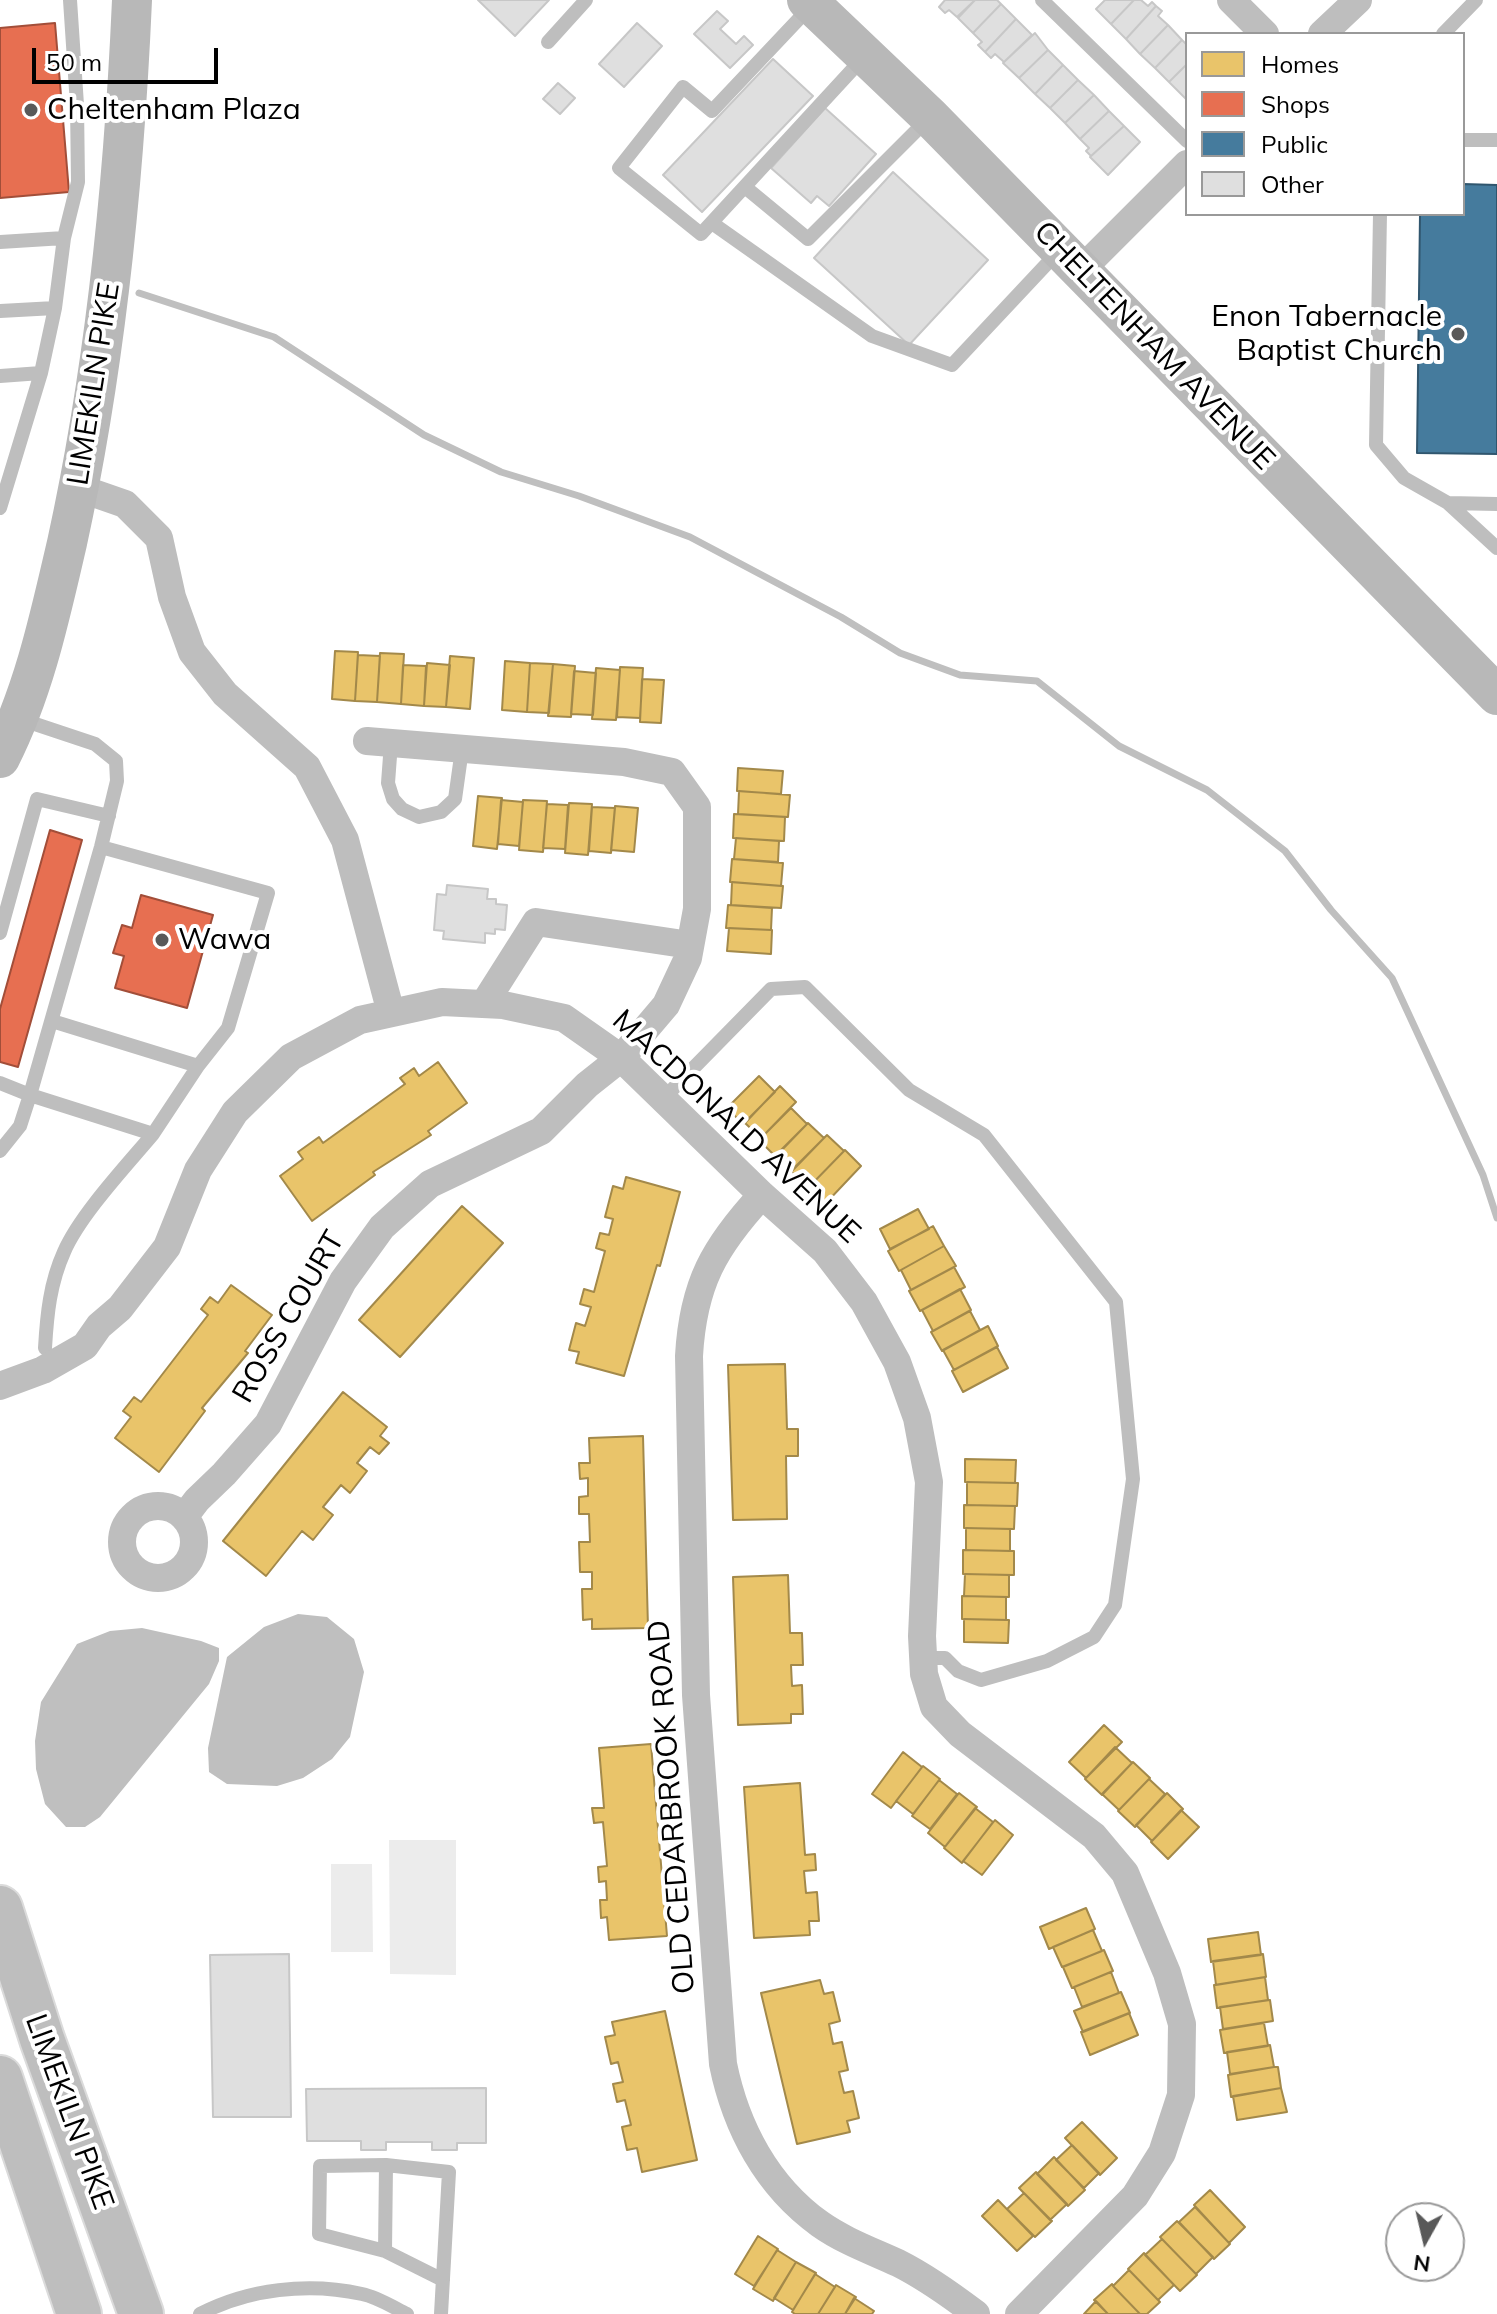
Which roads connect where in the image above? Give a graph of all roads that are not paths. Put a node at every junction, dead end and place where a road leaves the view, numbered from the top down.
1 (70, 0) edge
2 (132, 0) edge
3 (586, 0) edge
4 (1042, 0) edge
5 (1231, 0) edge
6 (1358, 0) edge
7 (1476, 0) edge
8 (809, 2) edge
9 (1263, 32) edge
10 (1324, 32) edge
11 (1445, 32) edge
12 (548, 42) dead end
13 (866, 56) junction
14 (930, 117) junction
15 (1185, 139) edge
16 (1465, 140) edge
17 (1497, 140) edge
18 (1185, 166) edge
19 (745, 187) junction
20 (1380, 216) edge
21 (712, 223) junction
22 (64, 238) junction
23 (0, 242) edge
24 (1070, 260) junction
25 (55, 308) junction
26 (0, 311) edge
27 (41, 373) junction
28 (0, 376) edge
29 (79, 488) junction
30 (1448, 503) junction
31 (1497, 504) edge
32 (0, 508) edge
33 (1497, 548) edge
34 (1497, 695) edge
35 (19, 719) junction
36 (379, 742) joint
37 (462, 749) junction
38 (0, 758) edge
39 (109, 816) junction
40 (101, 847) junction
41 (0, 933) edge
42 (690, 945) junction
43 (484, 1004) junction
44 (391, 1013) junction
45 (52, 1021) junction
46 (621, 1058) junction
47 (198, 1066) junction
48 (0, 1083) edge
49 (30, 1095) junction
50 (664, 1098) junction
51 (153, 1134) junction
52 (0, 1151) edge
53 (762, 1195) junction
54 (99, 1326) junction
55 (45, 1348) junction
56 (0, 1365) edge
57 (0, 1386) edge
58 (184, 1517) dead end
59 (923, 1658) junction
60 (0, 1908) edge
61 (0, 2078) edge
62 (386, 2165) junction
63 (385, 2251) junction
64 (443, 2280) junction
65 (79, 2314) edge
66 (141, 2314) edge
67 (200, 2314) edge
68 (407, 2314) edge
69 (441, 2314) edge
70 (976, 2314) edge
71 (1019, 2314) edge

1 - 22 lane
2 - 29 main road, LIMEKILN PIKE
3 - 12 lane
4 - 15 lane
5 - 9 street
6 - 10 street
7 - 11 lane
8 - 13 main road, CHELTENHAM AVENUE
8 - 21 lane
13 - 14 main road, CHELTENHAM AVENUE
13 - 19 lane
14 - 19 lane
14 - 24 main road, CHELTENHAM AVENUE
16 - 17 lane
18 - 24 street
19 - 21 lane
20 - 30 lane
21 - 24 lane
22 - 23 lane
22 - 25 lane
24 - 34 main road, CHELTENHAM AVENUE
25 - 26 lane
25 - 27 lane
27 - 28 lane
27 - 32 lane
29 - 35 main road, LIMEKILN PIKE
29 - 44 street
30 - 31 lane
30 - 33 lane
35 - 38 main road, LIMEKILN PIKE
35 - 39 lane
36 - 37 street, ROSS COURT
36 - 37 lane
37 - 42 street, ROSS COURT
39 - 40 lane
39 - 41 lane
40 - 45 lane
40 - 47 lane
42 - 43 street
42 - 46 street, ROSS COURT
43 - 44 street, MACDONALD AVENUE
43 - 46 street, MACDONALD AVENUE
44 - 54 street, MACDONALD AVENUE
45 - 47 lane
45 - 49 lane
46 - 50 street, MACDONALD AVENUE
46 - 58 street, ROSS COURT
47 - 51 lane
48 - 49 lane
49 - 51 lane
49 - 52 lane
50 - 53 street, MACDONALD AVENUE
50 - 59 lane
51 - 55 lane
53 - 59 street, MACDONALD AVENUE
53 - 70 street, OLD CEDARBROOK ROAD
54 - 55 street, MACDONALD AVENUE
54 - 57 street, MACDONALD AVENUE
55 - 56 street, MACDONALD AVENUE
59 - 71 street, MACDONALD AVENUE
60 - 66 highway, LIMEKILN PIKE
61 - 65 highway, LIMEKILN PIKE
62 - 63 lane
62 - 63 lane
62 - 64 lane
63 - 64 lane
64 - 69 lane
67 - 68 lane

